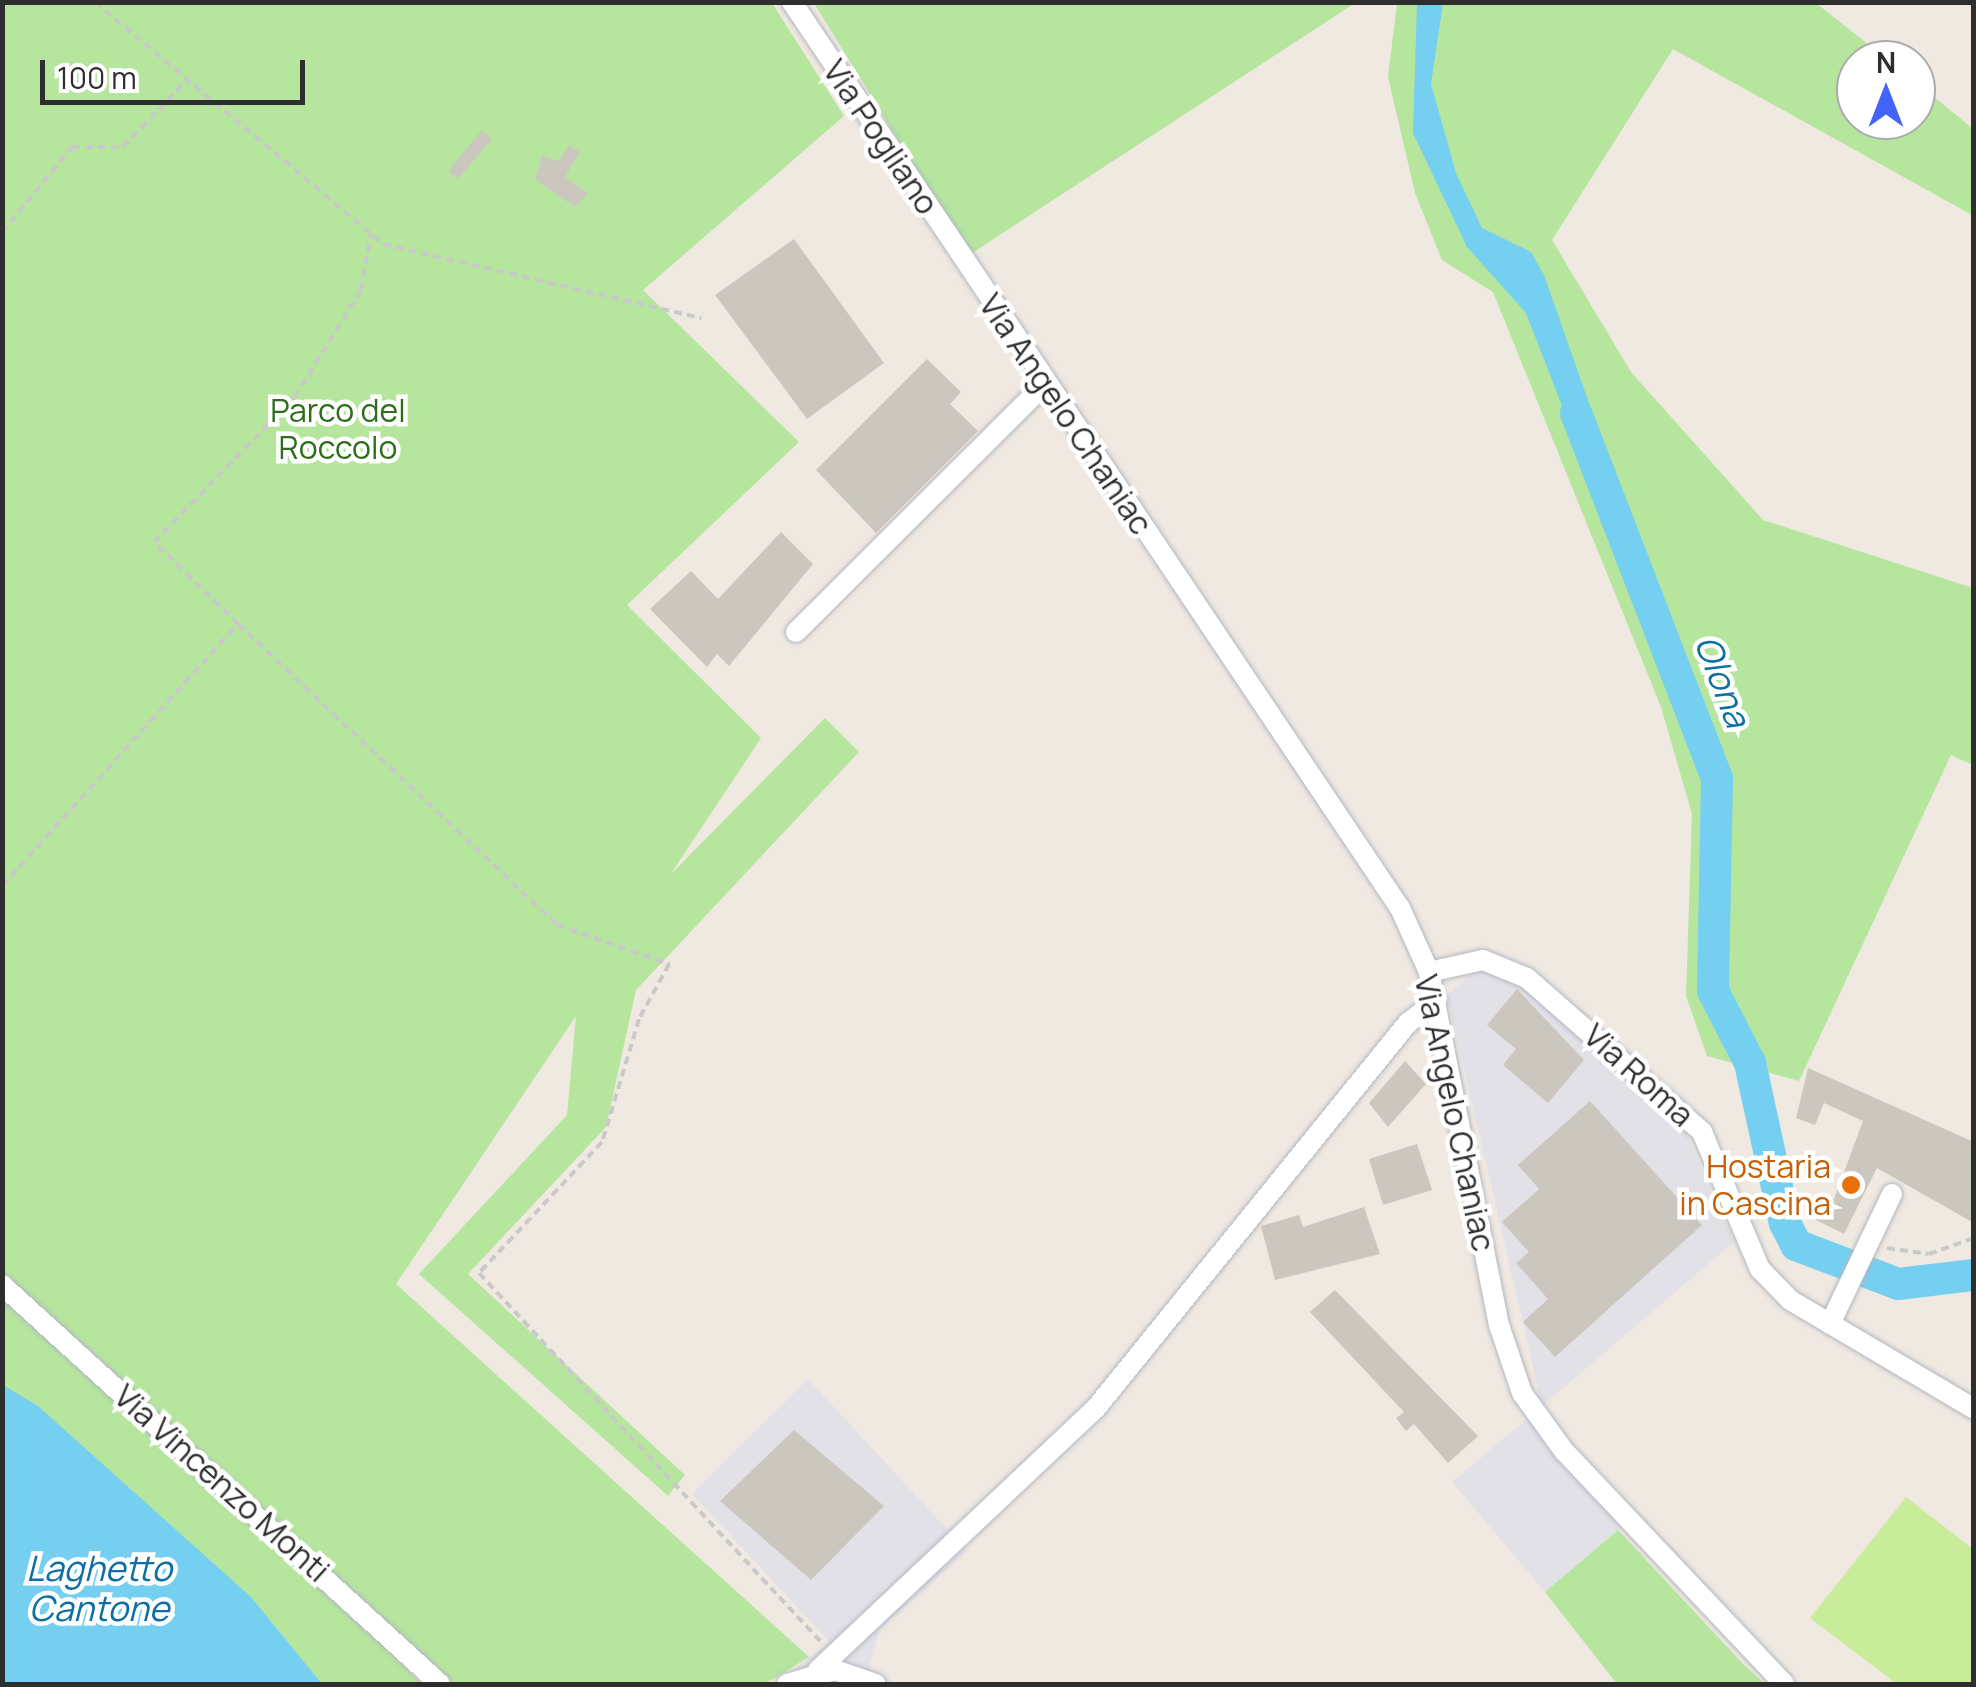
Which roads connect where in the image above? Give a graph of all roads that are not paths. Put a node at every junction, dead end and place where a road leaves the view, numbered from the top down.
1 (792, 2) edge
2 (971, 271) joint
3 (1044, 385) junction
4 (796, 632) dead end
5 (1429, 972) junction
6 (1436, 1002) junction
7 (1892, 1194) dead end
8 (2, 1285) edge
9 (1830, 1324) junction
10 (1974, 1410) edge
11 (826, 1663) junction
12 (440, 1684) edge
13 (787, 1684) edge
14 (876, 1684) edge
15 (1784, 1684) edge

1 - 2 street, Via Pogliano
2 - 3 street, Via Angelo Chaniac
3 - 4 street
3 - 5 street, Via Angelo Chaniac
5 - 6 street, Via Angelo Chaniac
5 - 9 street, Via Roma
6 - 11 street
6 - 15 street, Via Angelo Chaniac
7 - 9 street
8 - 12 street, Via Vincenzo Monti
9 - 10 street, Via Roma
11 - 13 street
11 - 14 street

